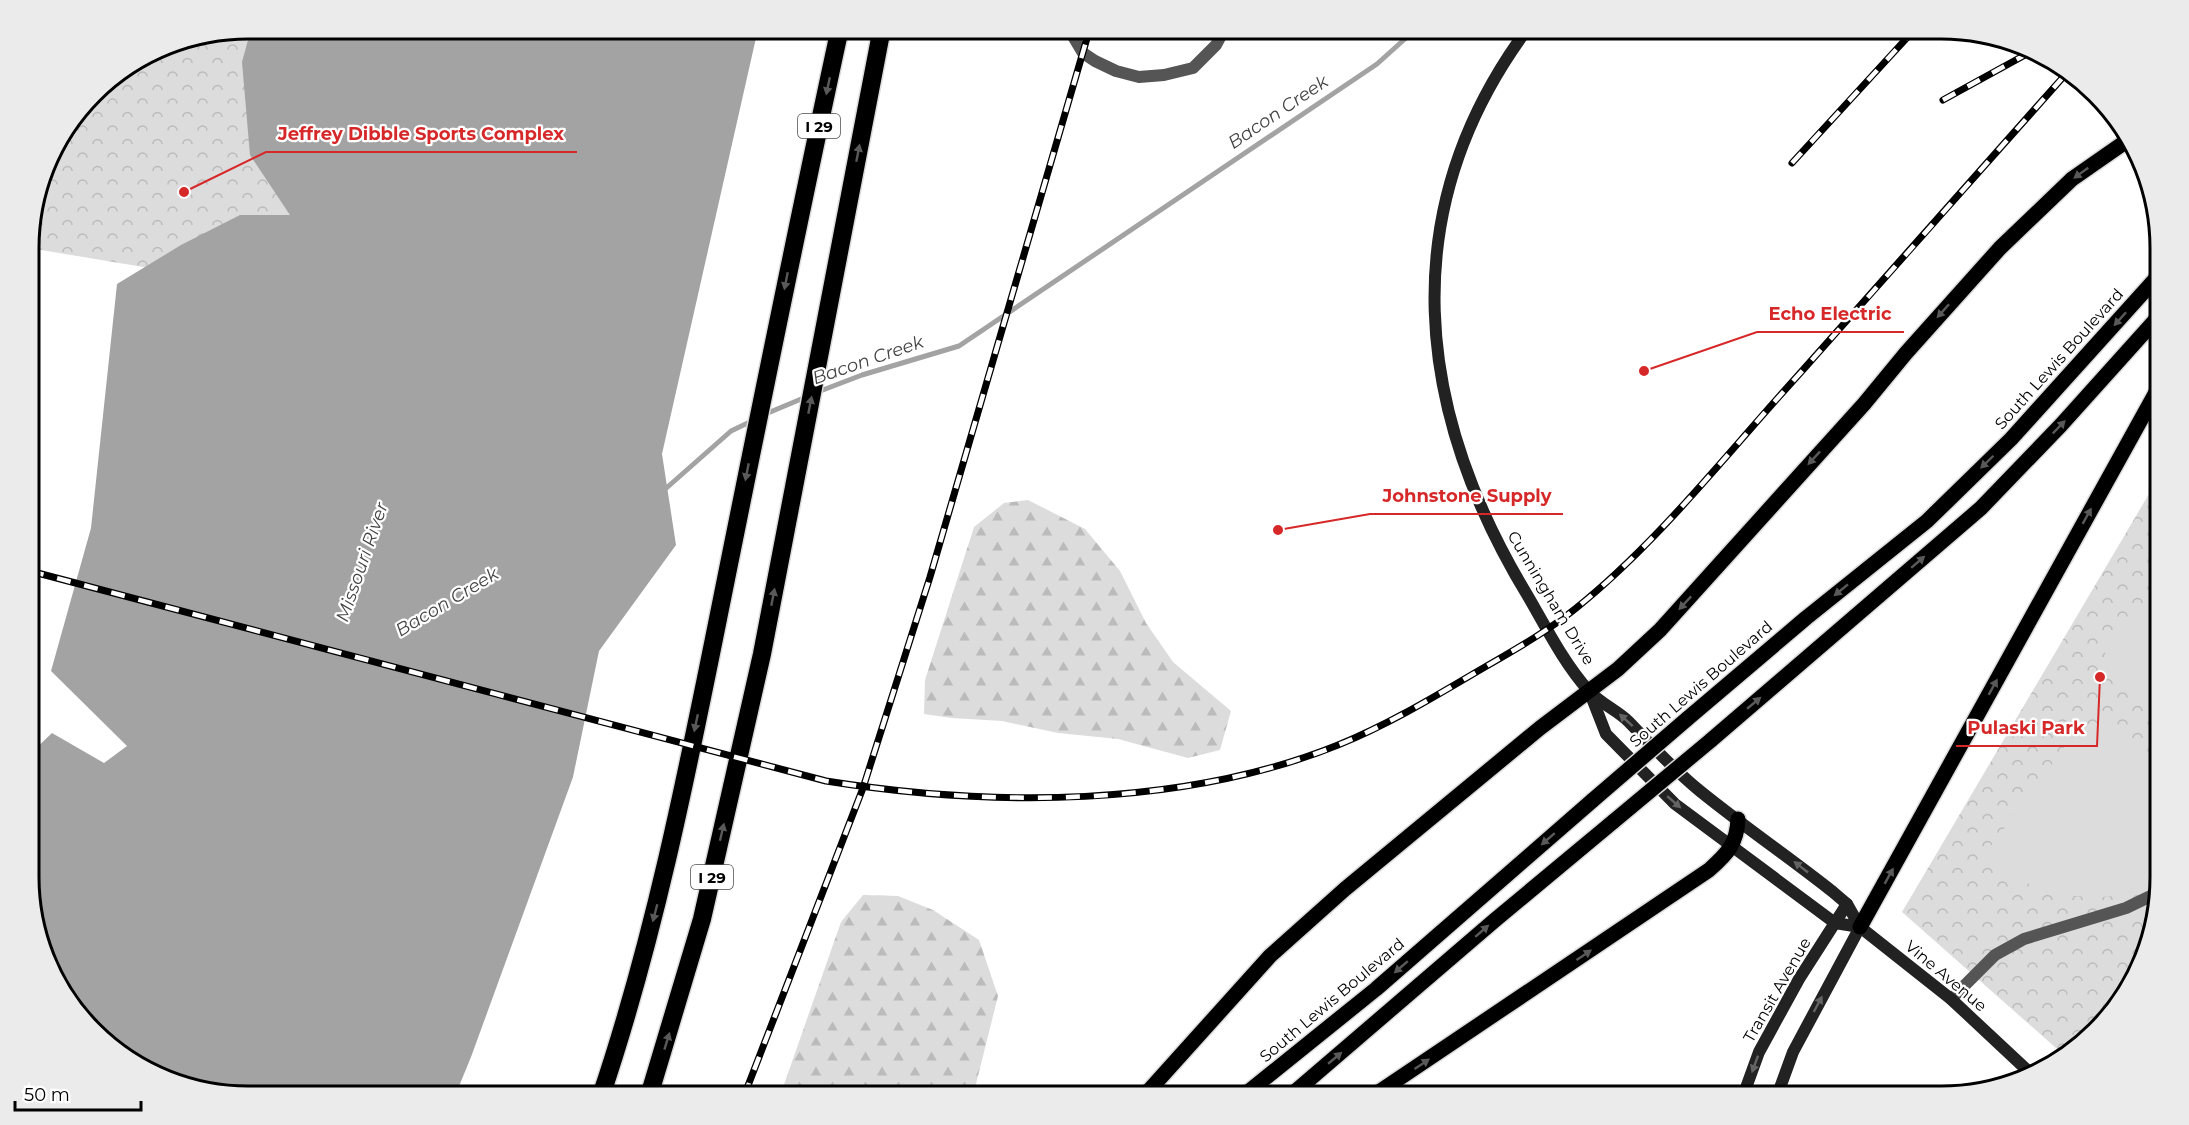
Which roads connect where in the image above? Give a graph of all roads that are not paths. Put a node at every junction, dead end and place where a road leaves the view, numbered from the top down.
1 (838, 39) edge
2 (880, 39) edge
3 (1075, 39) edge
4 (1219, 39) edge
5 (1520, 39) edge
6 (2122, 144) edge
7 (2150, 285) edge
8 (2150, 326) edge
9 (2150, 403) edge
10 (1589, 691) junction
11 (1738, 819) junction
12 (1732, 846) junction
13 (2149, 897) edge
14 (1847, 904) junction
15 (1835, 923) junction
16 (1860, 927) junction
17 (1951, 999) junction
18 (2025, 1068) edge
19 (604, 1086) edge
20 (652, 1086) edge
21 (1153, 1086) edge
22 (1255, 1086) edge
23 (1302, 1086) edge
24 (1388, 1086) edge
25 (1747, 1086) edge
26 (1781, 1086) edge

1 -> 19 highway, I 29
20 -> 2 highway, I 29
3 - 4 street
5 - 10 main road, Cunningham Drive
6 -> 10 main road
7 -> 22 main road, South Lewis Boulevard, bridge
23 -> 8 main road, bridge
16 -> 9 main road
11 -> 10 main road, Cunningham Drive
10 -> 12 main road
10 - 21 main road
11 - 12 main road
14 -> 11 main road, Cunningham Drive
12 - 15 main road
24 -> 12 main road
13 - 17 street
14 - 15 main road, Transit Avenue
14 - 16 main road, Vine Avenue
15 - 16 main road
15 -> 25 main road, Transit Avenue
16 - 17 main road, Vine Avenue
26 -> 16 main road
17 - 18 main road, Vine Avenue

